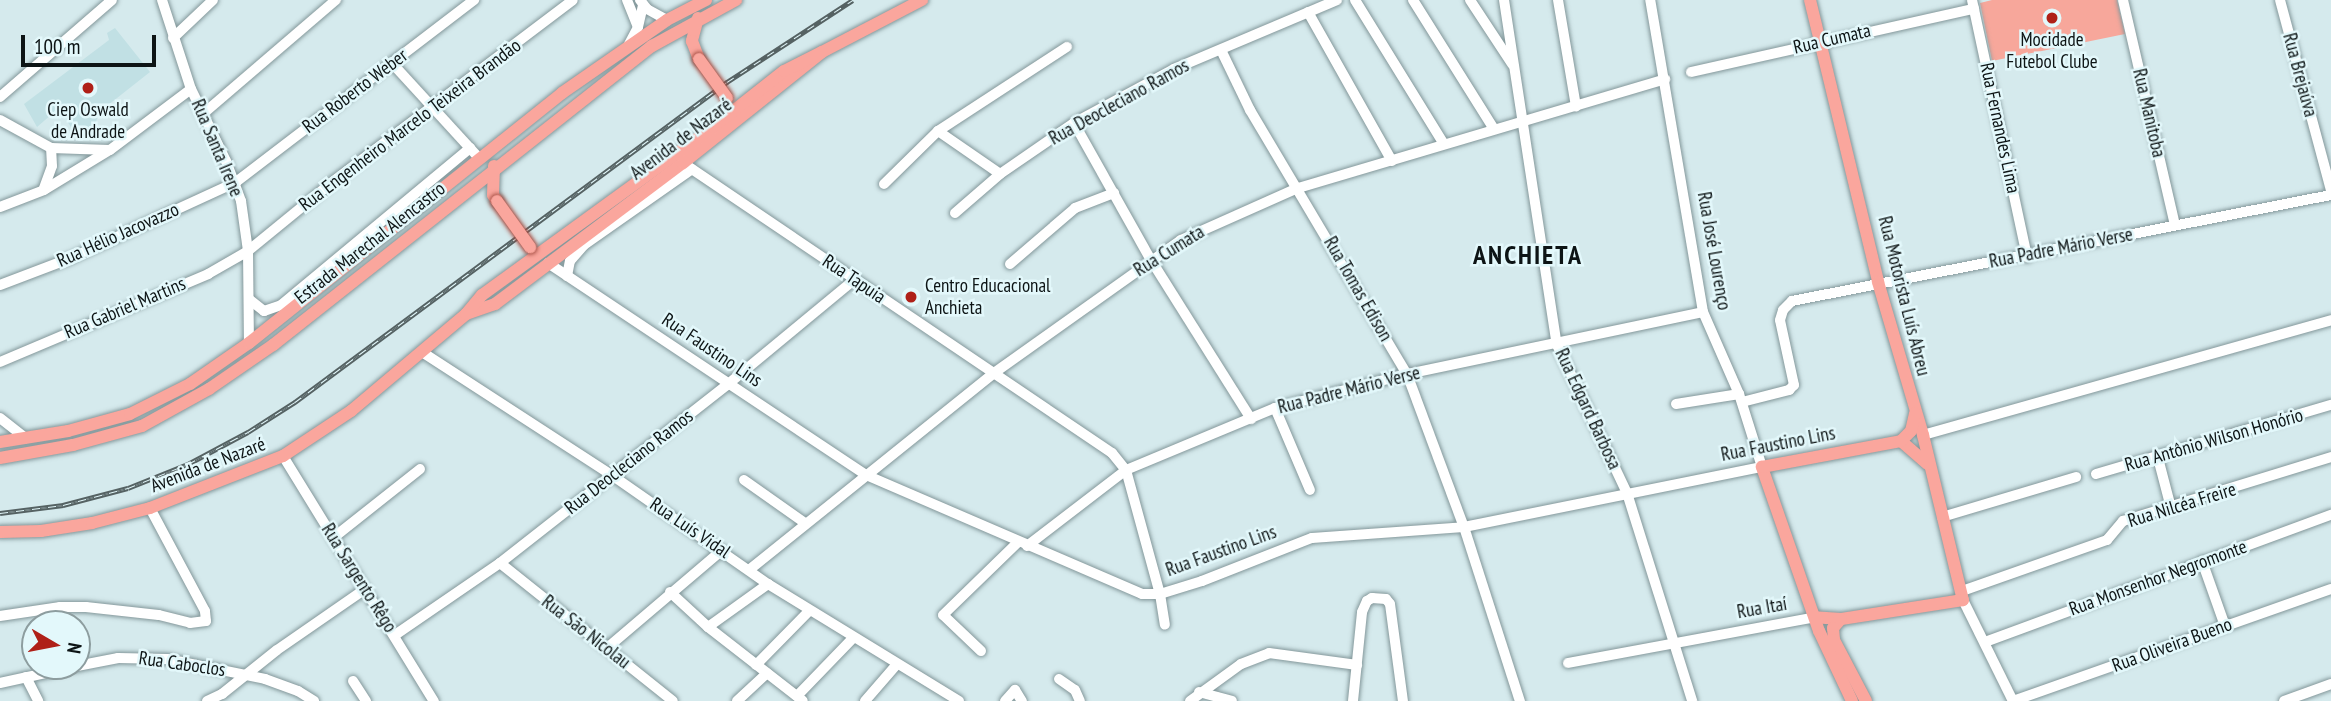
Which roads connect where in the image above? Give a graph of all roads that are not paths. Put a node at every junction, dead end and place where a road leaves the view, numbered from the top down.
1 (112, 0) edge
2 (162, 0) edge
3 (213, 0) edge
4 (336, 0) edge
5 (474, 0) edge
6 (573, 0) edge
7 (627, 0) edge
8 (706, 0) edge
9 (736, 0) edge
10 (922, 0) edge
11 (1337, 0) edge
12 (1354, 0) edge
13 (1413, 0) edge
14 (1470, 0) edge
15 (1504, 0) edge
16 (1558, 0) edge
17 (1650, 0) edge
18 (1810, 0) edge
19 (2123, 0) edge
20 (2280, 0) edge
21 (641, 3) edge
22 (1973, 4) edge
23 (1308, 12) junction
24 (698, 18) junction
25 (667, 20) junction
26 (638, 27) junction
27 (173, 38) junction
28 (1820, 41) junction
29 (1067, 47) dead end
30 (627, 48) junction
31 (1221, 50) junction
32 (822, 52) junction
33 (392, 64) junction
34 (1515, 67) junction
35 (1691, 72) dead end
36 (1665, 79) junction
37 (191, 89) junction
38 (752, 96) junction
39 (0, 97) edge
40 (728, 99) junction
41 (1576, 106) junction
42 (433, 109) junction
43 (204, 113) junction
44 (726, 117) junction
45 (0, 120) edge
46 (1523, 121) junction
47 (1074, 123) junction
48 (1493, 129) junction
49 (938, 131) junction
50 (509, 135) junction
51 (718, 135) junction
52 (1444, 144) junction
53 (51, 148) junction
54 (470, 148) junction
55 (110, 150) junction
56 (480, 159) junction
57 (1392, 161) junction
58 (687, 166) junction
59 (493, 171) junction
60 (1000, 174) junction
61 (236, 182) junction
62 (884, 184) dead end
63 (1298, 188) junction
64 (468, 189) junction
65 (44, 190) junction
66 (1114, 193) junction
67 (2331, 193) edge
68 (495, 198) junction
69 (0, 206) edge
70 (955, 213) dead end
71 (2175, 225) junction
72 (531, 248) junction
73 (248, 251) junction
74 (547, 257) junction
75 (2027, 257) junction
76 (1151, 260) junction
77 (1010, 264) dead end
78 (522, 268) junction
79 (567, 276) junction
80 (855, 279) junction
81 (1878, 282) junction
82 (0, 285) edge
83 (250, 300) junction
84 (1703, 312) junction
85 (466, 314) junction
86 (2331, 320) edge
87 (249, 343) junction
88 (1557, 345) junction
89 (422, 352) junction
90 (0, 362) edge
91 (994, 373) junction
92 (1407, 374) junction
93 (727, 385) junction
94 (1740, 398) junction
95 (1676, 404) dead end
96 (2331, 405) edge
97 (1275, 408) junction
98 (1915, 413) junction
99 (0, 418) edge
100 (1251, 419) junction
101 (1923, 435) junction
102 (22, 438) junction
103 (1901, 441) junction
104 (0, 442) edge
105 (25, 454) junction
106 (283, 456) junction
107 (2331, 457) edge
108 (0, 458) edge
109 (2158, 458) junction
110 (1762, 467) junction
111 (1929, 467) junction
112 (420, 469) dead end
113 (1126, 470) junction
114 (2096, 474) dead end
115 (866, 475) junction
116 (613, 476) junction
117 (2076, 477) dead end
118 (744, 480) dead end
119 (1310, 490) dead end
120 (1627, 493) junction
121 (150, 508) junction
122 (2171, 508) junction
123 (2331, 515) edge
124 (1942, 517) junction
125 (805, 523) junction
126 (1464, 527) junction
127 (0, 532) edge
128 (334, 538) junction
129 (1022, 544) junction
130 (722, 550) junction
131 (2202, 561) junction
132 (500, 564) junction
133 (749, 570) junction
134 (768, 584) junction
135 (365, 589) junction
136 (2331, 589) edge
137 (670, 592) junction
138 (1160, 594) junction
139 (1962, 596) junction
140 (809, 611) junction
141 (0, 616) edge
142 (1815, 617) junction
143 (1841, 619) junction
144 (1165, 625) dead end
145 (2224, 626) junction
146 (708, 627) junction
147 (396, 635) junction
148 (853, 638) junction
149 (1985, 642) junction
150 (1672, 644) junction
151 (607, 648) junction
152 (981, 651) dead end
153 (1568, 663) dead end
154 (91, 664) edge
155 (897, 664) junction
156 (756, 665) junction
157 (1357, 665) junction
158 (767, 673) junction
159 (245, 674) junction
160 (21, 678) edge
161 (1059, 679) dead end
162 (28, 680) edge
163 (353, 681) dead end
164 (0, 683) edge
165 (2331, 684) edge
166 (941, 691) junction
167 (1199, 692) junction
168 (2031, 698) edge
169 (800, 699) edge
170 (38, 701) edge
171 (207, 701) edge
172 (314, 701) edge
173 (366, 701) edge
174 (434, 701) edge
175 (673, 701) edge
176 (737, 701) edge
177 (865, 701) edge
178 (934, 701) edge
179 (960, 701) edge
180 (1004, 701) edge
181 (1022, 701) edge
182 (1080, 701) edge
183 (1189, 701) edge
184 (1232, 701) edge
185 (1353, 701) edge
186 (1403, 701) edge
187 (1520, 701) edge
188 (1692, 701) edge
189 (1852, 701) edge
190 (1866, 701) edge
191 (2013, 701) edge
192 (2285, 701) edge

1 - 39 street
2 - 27 street, Rua Santa Irene
3 - 27 street
4 - 43 street
5 - 33 street, Rua Roberto Weber
6 - 42 street, Rua Engenheiro Marcelo Teixeira Brandão
7 - 26 street
8 - 25 main road, Estrada Marechal Alencastro
9 - 24 main road, Estrada Marechal Alencastro
10 - 32 main road, Avenida de Nazaré
11 - 23 street, Rua Deocleciano Ramos
12 - 52 street
13 - 48 street
14 - 34 street
15 - 34 street, Rua Edgard Barbosa
16 - 41 street
17 - 36 street, Rua José Lourenço
18 - 28 main road, Rua Motorista Luís Abreu
19 - 71 street, Rua Manitoba
20 - 67 street, Rua Brejaúva
21 - 25 street
21 - 26 street
22 - 28 street, Rua Cumata
22 - 75 street, Rua Fernandes Lima
23 - 31 street, Rua Deocleciano Ramos
23 - 57 street
24 - 40 main road, bridge
24 - 59 main road, Estrada Marechal Alencastro
25 - 30 main road, Estrada Marechal Alencastro
26 - 30 street
27 - 37 street, Rua Santa Irene
28 - 35 street, Rua Cumata
28 - 81 main road, Rua Motorista Luís Abreu
29 - 49 street
30 - 50 main road, Estrada Marechal Alencastro
31 - 47 street, Rua Deocleciano Ramos
31 - 63 street, Rua Tomas Edison
32 - 38 main road, Avenida de Nazaré
32 - 51 main road, Avenida de Nazaré
33 - 42 street
33 - 61 street, Rua Roberto Weber
34 - 46 street, Rua Edgard Barbosa
36 - 41 street, Rua Cumata
36 - 84 street, Rua José Lourenço
37 - 43 street, Rua Santa Irene
37 - 55 street
38 - 40 main road
38 - 44 main road, Avenida de Nazaré
40 - 44 main road
41 - 46 street, Rua Cumata
42 - 54 street
42 - 73 street, Rua Engenheiro Marcelo Teixeira Brandão
43 - 61 street, Rua Santa Irene
44 - 51 main road
44 - 74 main road, Avenida de Nazaré
45 - 53 street
46 - 48 street, Rua Cumata
46 - 88 street, Rua Edgard Barbosa
47 - 60 street, Rua Deocleciano Ramos
47 - 66 street
48 - 52 street, Rua Cumata
49 - 60 street
49 - 62 street
50 - 56 main road, Estrada Marechal Alencastro
50 - 59 main road
51 - 58 main road, Avenida de Nazaré
52 - 57 street, Rua Cumata
53 - 55 street
53 - 65 street
54 - 56 street
54 - 83 street
55 - 65 street
56 - 87 main road, Estrada Marechal Alencastro
57 - 63 street, Rua Cumata
58 - 74 main road, Avenida de Nazaré
58 - 79 street, Avenida de Nazaré
58 - 80 street, Rua Tapuia
59 - 64 main road, Estrada Marechal Alencastro
59 - 68 main road
60 - 70 street, Rua Deocleciano Ramos
61 - 73 street, Rua Santa Irene
61 - 82 street, Rua Hélio Jacovazzo
63 - 76 street, Rua Cumata
63 - 92 street, Rua Tomas Edison
64 - 68 main road
64 - 105 main road, Estrada Marechal Alencastro
65 - 69 street
66 - 76 street
66 - 77 street
67 - 71 street, Rua Padre Mário Verse
68 - 72 main road, bridge
71 - 75 street, Rua Padre Mário Verse
72 - 74 main road
72 - 78 main road
73 - 83 street, Rua Santa Irene
73 - 90 street, Rua Gabriel Martins
74 - 78 main road, Avenida de Nazaré
74 - 79 street, Rua Faustino Lins
74 - 85 main road, Avenida de Nazaré
75 - 81 street, Rua Padre Mário Verse
76 - 91 street, Rua Cumata
76 - 100 street
78 - 85 main road, Avenida de Nazaré
79 - 93 street, Rua Faustino Lins
80 - 91 street, Rua Tapuia
80 - 93 street, Rua Deocleciano Ramos
81 - 94 street, Rua Padre Mário Verse
81 - 98 main road, Rua Motorista Luís Abreu
83 - 87 street, Rua Santa Irene
84 - 88 street, Rua Padre Mário Verse
84 - 94 street, Rua José Lourenço
85 - 89 main road, Avenida de Nazaré
86 - 101 street
87 - 102 main road, Estrada Marechal Alencastro
88 - 92 street, Rua Padre Mário Verse
88 - 120 street, Rua Edgard Barbosa
89 - 106 main road, Avenida de Nazaré
89 - 116 street, Rua Luís Vidal
91 - 113 street, Rua Tapuia
91 - 115 street, Rua Cumata
92 - 97 street, Rua Padre Mário Verse
92 - 126 street, Rua Tomas Edison
93 - 115 street, Rua Faustino Lins
93 - 116 street, Rua Deocleciano Ramos
94 - 95 street
94 - 110 street, Rua José Lourenço
96 - 109 street, Rua Antônio Wilson Honório
97 - 100 street, Rua Padre Mário Verse
97 - 119 street
98 - 101 main road, Rua Motorista Luís Abreu
98 - 103 main road
99 - 102 street
100 - 113 street, Rua Padre Mário Verse
101 - 111 main road, Rua Motorista Luís Abreu
102 - 104 main road, Estrada Marechal Alencastro
102 - 105 main road
103 - 110 main road, Rua Faustino Lins
103 - 111 main road
105 - 108 main road, Estrada Marechal Alencastro
106 - 121 main road, Avenida de Nazaré
106 - 128 street, Rua Sargento Rêgo
107 - 122 street, Rua Nilcéa Freire
109 - 114 street, Rua Antônio Wilson Honório
109 - 122 street
110 - 120 street, Rua Faustino Lins
110 - 142 main road, Rua José Lourenço
111 - 124 main road, Rua Motorista Luís Abreu
112 - 128 street
113 - 129 street, Rua Padre Mário Verse
113 - 138 street
115 - 125 street, Rua Cumata
115 - 129 street, Rua Faustino Lins
116 - 130 street, Rua Luís Vidal
116 - 132 street, Rua Deocleciano Ramos
117 - 124 street
118 - 125 street
120 - 126 street, Rua Faustino Lins
120 - 150 street, Rua Edgard Barbosa
121 - 127 main road, Avenida de Nazaré
121 - 141 street
122 - 139 street, Rua Nilcéa Freire
123 - 131 street, Rua Monsenhor Negromonte
124 - 139 main road, Rua Motorista Luís Abreu
125 - 133 street, Rua Cumata
126 - 138 street, Rua Faustino Lins
126 - 187 street, Rua Tomas Edison
128 - 135 street, Rua Sargento Rêgo
129 - 138 street, Rua Faustino Lins
129 - 152 street, Rua Padre Mário Verse
130 - 133 street, Rua Luís Vidal
130 - 137 street
131 - 145 street
131 - 149 street, Rua Monsenhor Negromonte
132 - 147 street, Rua Deocleciano Ramos
132 - 151 street, Rua São Nicolau
133 - 134 street, Rua Luís Vidal
134 - 140 street, Rua Luís Vidal
134 - 146 street
135 - 147 street, Rua Sargento Rêgo
135 - 159 street
136 - 145 street, Rua Oliveira Bueno
137 - 146 street
137 - 151 street
138 - 144 street
139 - 143 main road, Rua Itaí
139 - 149 street
140 - 148 street, Rua Luís Vidal
140 - 156 street
142 - 143 main road, Rua Itaí
142 - 150 street, Rua Itaí
142 - 189 main road, Rua José Lourenço
143 - 190 main road
145 - 168 street, Rua Oliveira Bueno
146 - 156 street
147 - 174 street, Rua Sargento Rêgo
148 - 155 street, Rua Luís Vidal
148 - 169 street
149 - 191 street
150 - 153 street, Rua Itaí
150 - 188 street, Rua Edgard Barbosa
151 - 175 street, Rua São Nicolau
154 - 159 street, Rua Caboclos
155 - 166 street, Rua Luís Vidal
155 - 177 street
156 - 158 street
157 - 167 street
157 - 185 street
157 - 186 street
158 - 169 street
158 - 176 street
159 - 171 street
159 - 172 street, Rua Caboclos
160 - 164 street, Rua Caboclos
161 - 182 street
162 - 170 street
163 - 173 street
165 - 192 street
166 - 178 street
166 - 179 street, Rua Luís Vidal
167 - 183 street
167 - 184 street
168 - 191 street, Rua Oliveira Bueno
180 - 181 street

